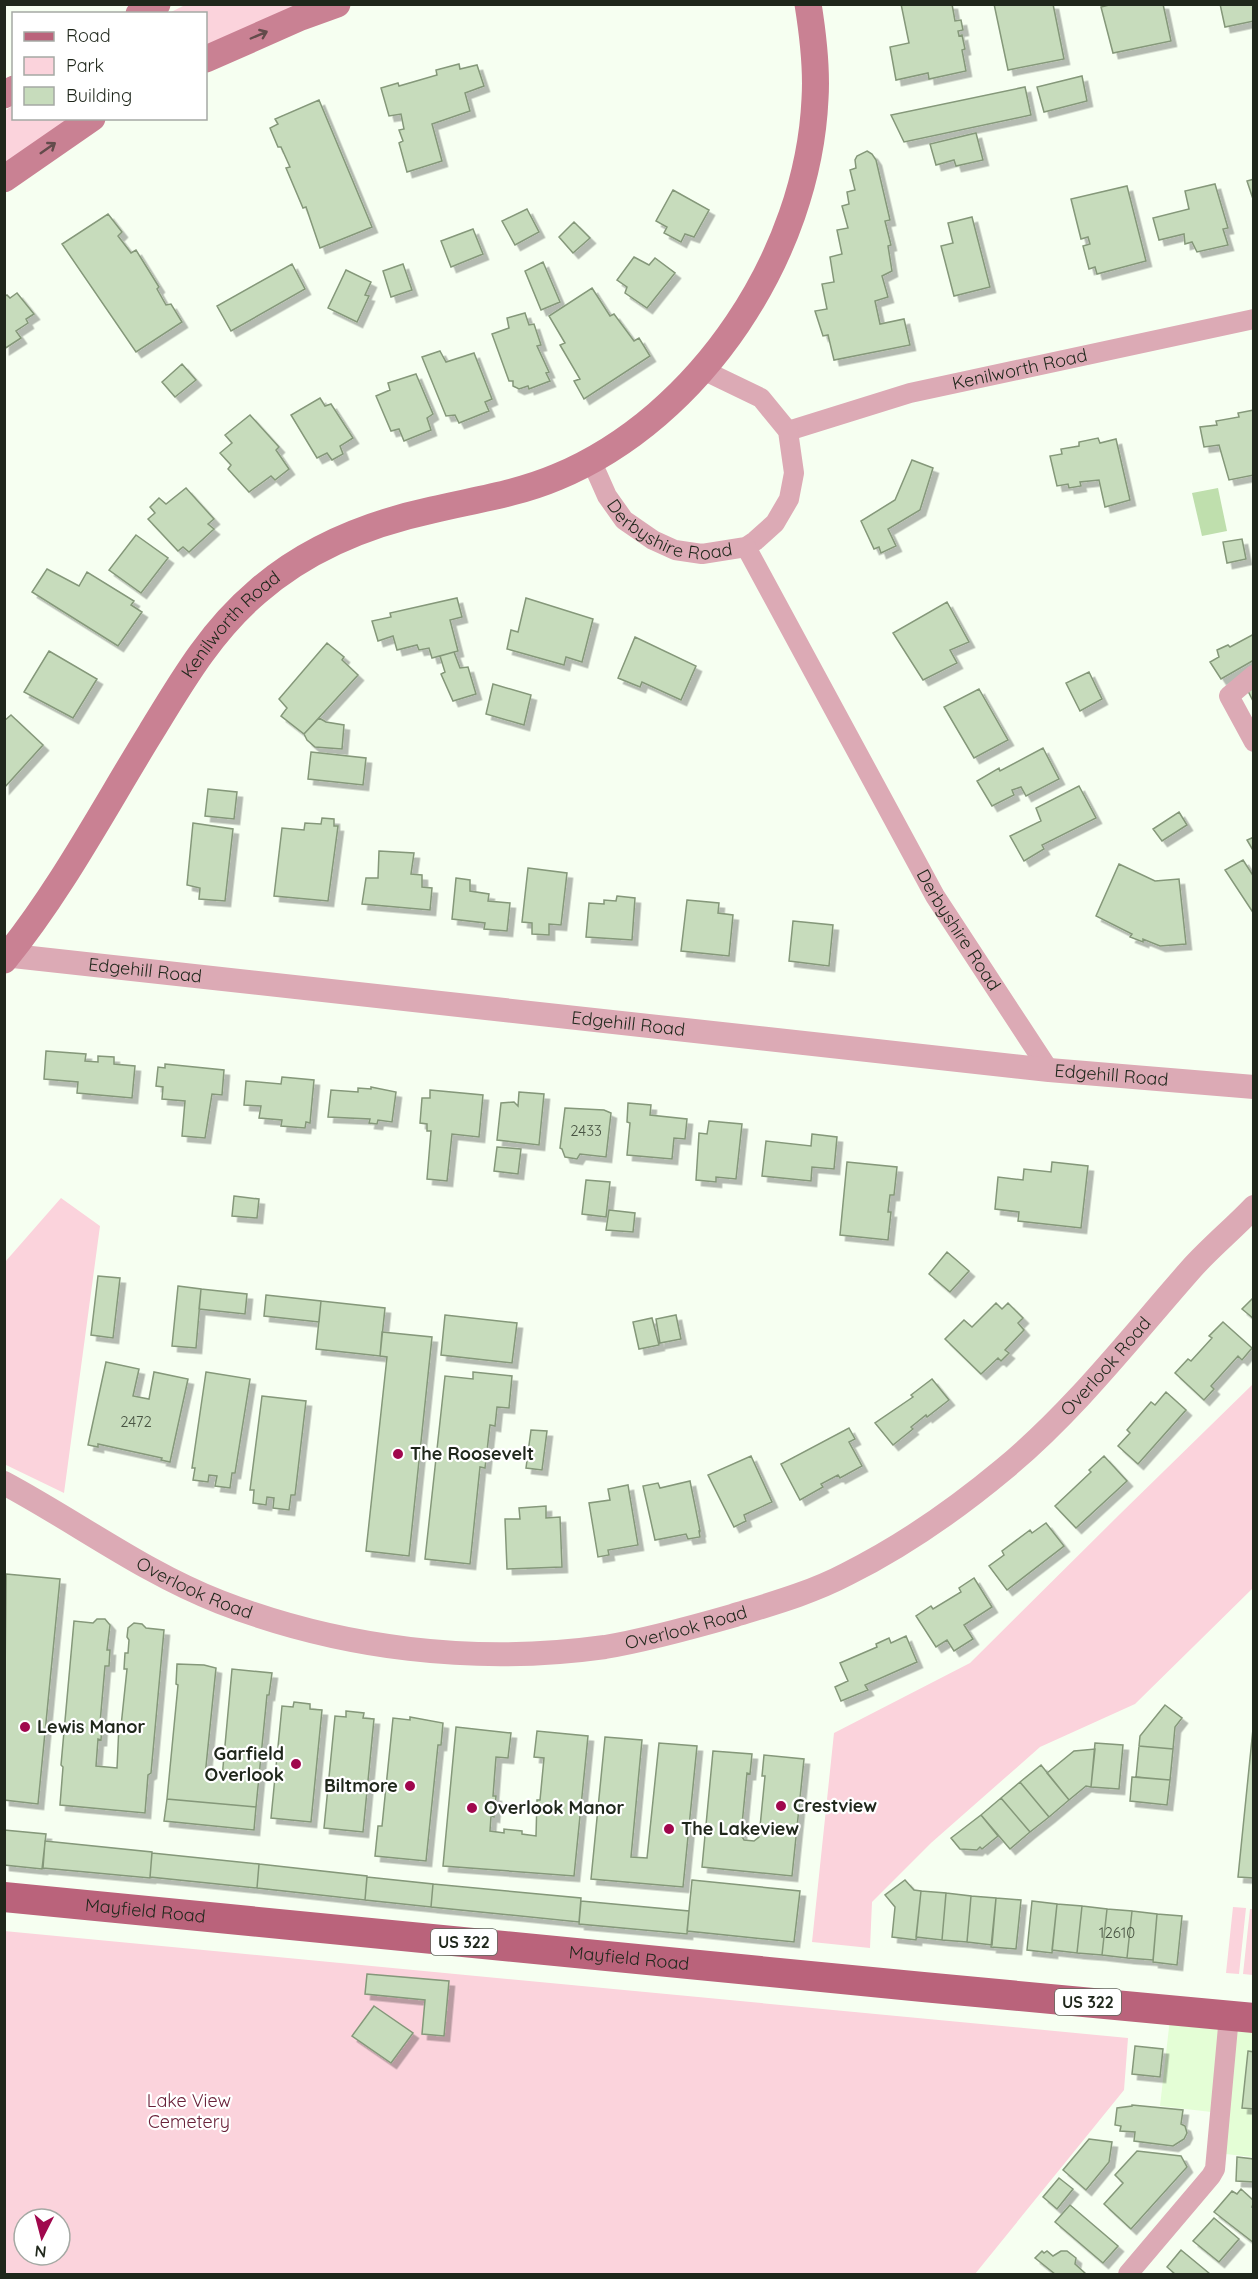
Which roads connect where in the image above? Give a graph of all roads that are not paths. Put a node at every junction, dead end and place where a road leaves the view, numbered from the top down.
1 (157, 4) edge
2 (337, 4) edge
3 (808, 4) edge
4 (143, 12) edge
5 (207, 58) edge
6 (89, 120) edge
7 (4, 179) edge
8 (1254, 319) edge
9 (703, 370) junction
10 (788, 431) junction
11 (591, 460) junction
12 (746, 547) junction
13 (1254, 675) edge
14 (1254, 742) edge
15 (6, 957) edge
16 (1049, 1070) junction
17 (1254, 1087) edge
18 (1254, 1207) edge
19 (4, 1483) edge
20 (4, 1897) edge
21 (1242, 2017) edge
22 (1128, 2274) edge

1 - 4 main road
5 -> 2 main road
3 - 9 main road
7 -> 6 main road
8 - 10 street, Kenilworth Road
9 - 10 street
9 - 11 main road
10 - 12 street
11 - 12 street, Derbyshire Road
11 - 15 main road, Kenilworth Road
12 - 16 street, Derbyshire Road
13 - 14 street
15 - 16 street, Edgehill Road
16 - 17 street, Edgehill Road
18 - 19 street, Overlook Road
20 - 21 main road, Mayfield Road / US 322
21 - 22 street

